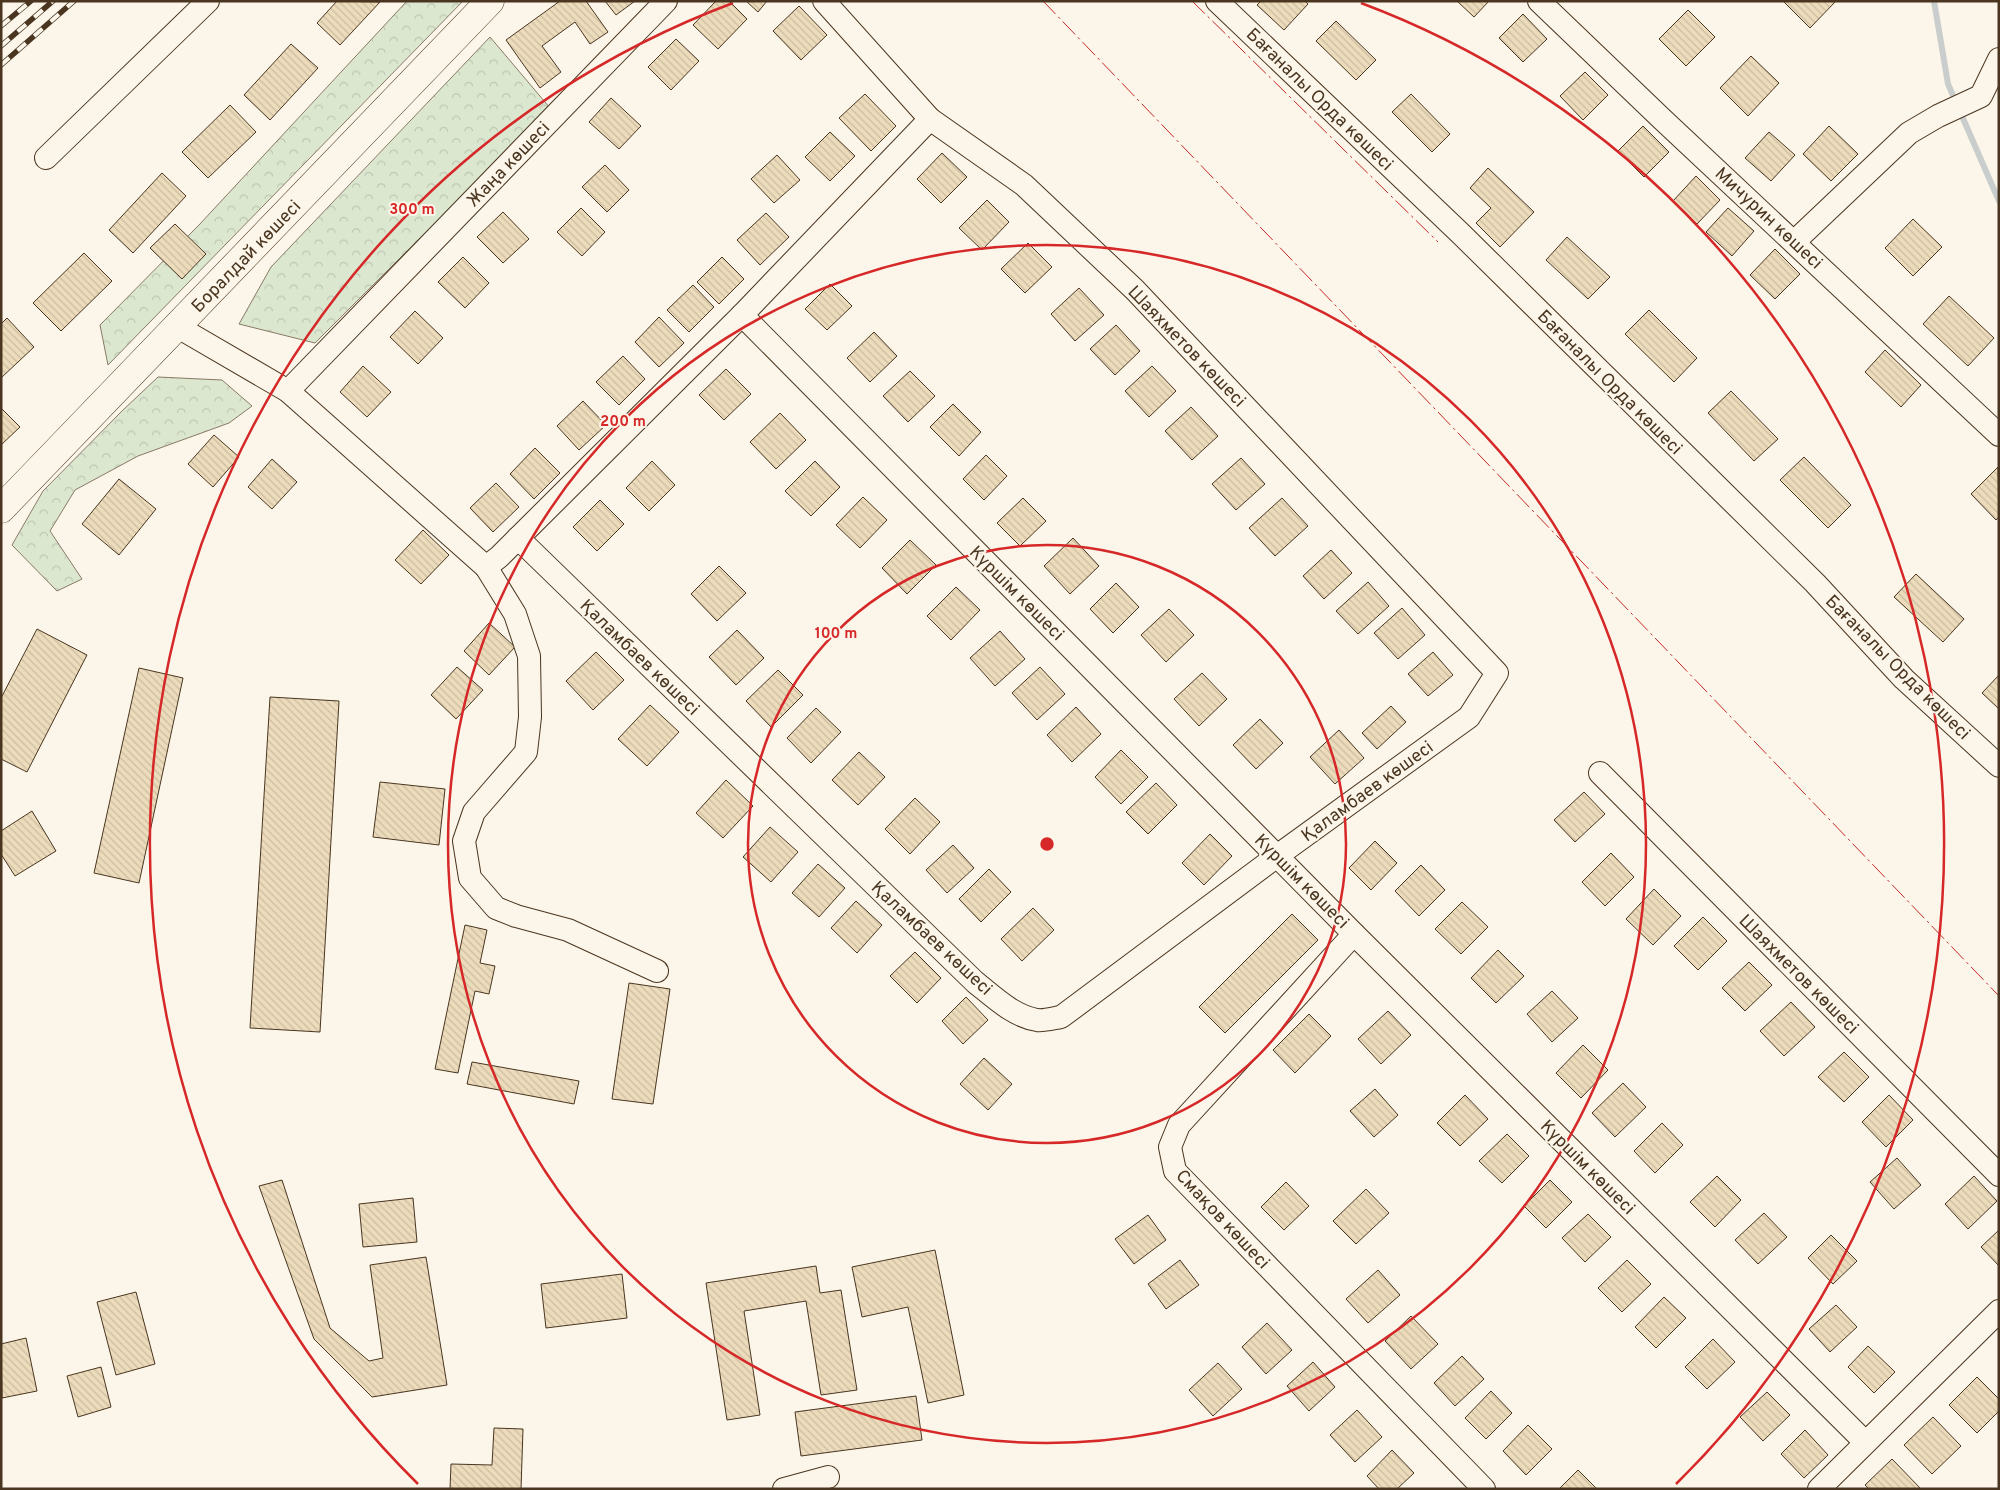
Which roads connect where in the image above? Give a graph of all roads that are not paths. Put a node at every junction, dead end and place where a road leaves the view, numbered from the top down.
1 (208, 1) edge
2 (490, 1) edge
3 (666, 1) edge
4 (824, 1) edge
5 (1217, 1) edge
6 (1539, 1) edge
7 (1999, 59) edge
8 (930, 119) junction
9 (46, 158) dead end
10 (1794, 242) junction
11 (742, 315) junction
12 (178, 327) junction
13 (288, 391) junction
14 (1999, 435) edge
15 (1, 509) edge
16 (518, 538) junction
17 (486, 567) junction
18 (1469, 717) joint
19 (1999, 766) edge
20 (1600, 773) dead end
21 (1277, 856) junction
22 (1354, 934) junction
23 (657, 971) dead end
24 (1999, 1175) edge
25 (1999, 1311) edge
26 (1865, 1442) junction
27 (828, 1476) dead end
28 (784, 1489) edge
29 (1484, 1489) edge
30 (1819, 1489) edge

1 - 9 street
2 - 12 main road, Боралдай көшесі
3 - 13 street, Жаңа көшесі
4 - 8 street, Шаяхметов көшесі
5 - 19 street, Бағаналы Орда көшесі
6 - 10 street, Мичурин көшесі
7 - 10 street
8 - 11 street
8 - 18 street, Шаяхметов көшесі
10 - 14 street, Мичурин көшесі
11 - 16 street
11 - 21 street, Күршім көшесі
12 - 13 street
12 - 15 main road, Боралдай көшесі
13 - 17 street
16 - 17 street
16 - 21 street, Қаламбаев көшесі
17 - 23 street
18 - 21 street, Қаламбаев көшесі
20 - 24 street, Шаяхметов көшесі
21 - 22 street, Күршім көшесі
22 - 26 street, Күршім көшесі
22 - 29 street, Смақов көшесі
25 - 26 street
26 - 30 street
27 - 28 street

